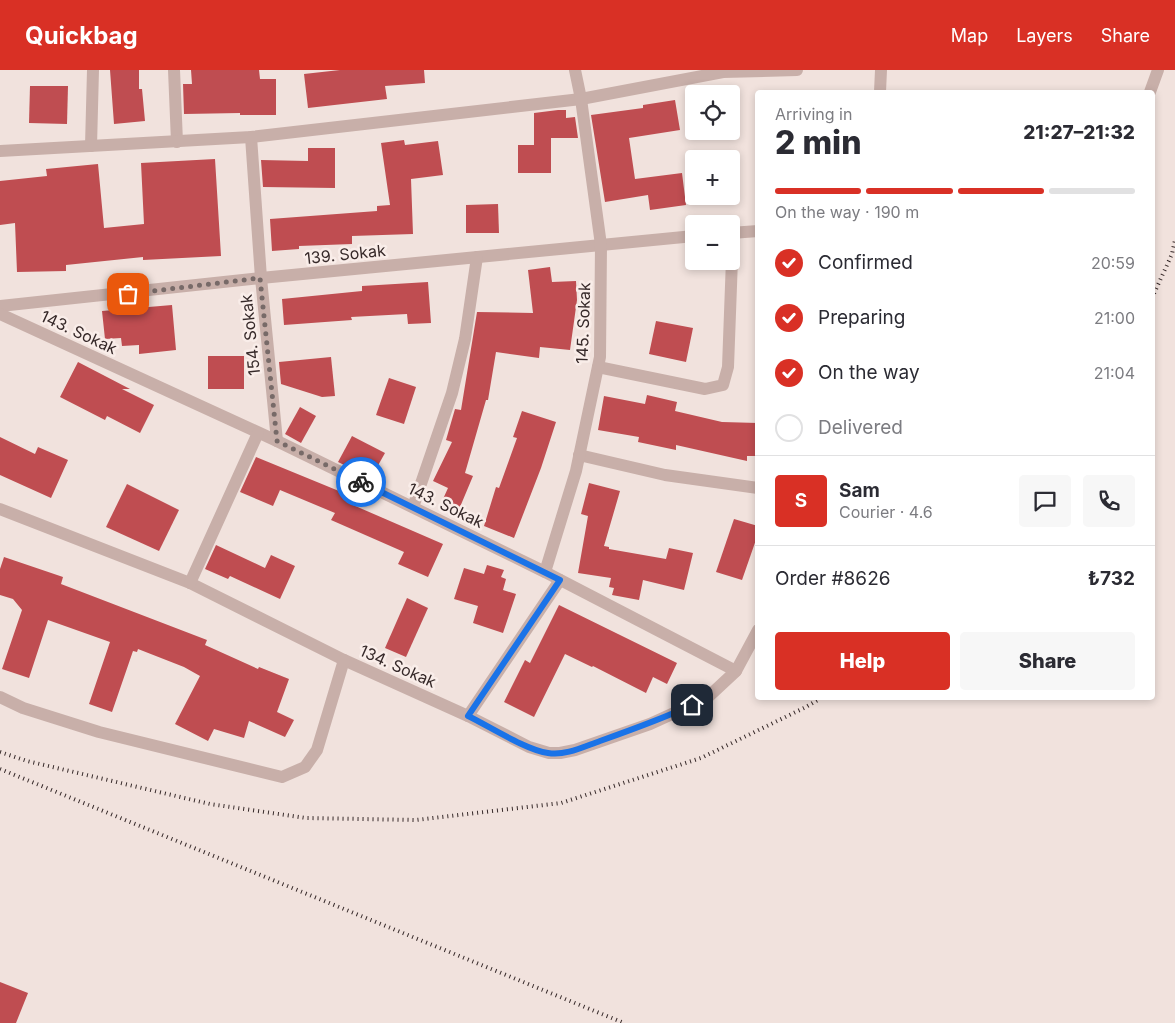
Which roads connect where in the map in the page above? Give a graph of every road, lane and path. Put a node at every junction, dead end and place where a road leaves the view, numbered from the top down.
1 (93, 70) edge
2 (174, 70) edge
3 (575, 70) edge
4 (796, 70) edge
5 (881, 70) edge
6 (1158, 70) edge
7 (723, 71) edge
8 (880, 90) edge
9 (1151, 90) edge
10 (580, 99) junction
11 (252, 137) junction
12 (177, 142) junction
13 (92, 146) junction
14 (0, 151) edge
15 (755, 231) edge
16 (740, 232) edge
17 (685, 237) edge
18 (601, 245) junction
19 (477, 257) junction
20 (731, 270) edge
21 (260, 278) junction
22 (0, 306) edge
23 (0, 314) edge
24 (598, 367) junction
25 (258, 433) junction
26 (277, 441) junction
27 (579, 455) junction
28 (755, 488) edge
29 (413, 507) junction
30 (0, 509) edge
31 (544, 572) junction
32 (560, 580) junction
33 (190, 583) junction
34 (755, 636) edge
35 (344, 660) junction
36 (736, 671) junction
37 (0, 697) edge
38 (468, 716) junction

1 - 13 street
2 - 12 street
3 - 10 street, 145. Sokak
4 - 7 street
5 - 8 street
6 - 9 street
7 - 10 street
10 - 11 street
10 - 18 street, 145. Sokak
11 - 12 street
11 - 21 street, 154. Sokak
12 - 13 street
13 - 14 street
15 - 16 street
17 - 18 street, 139. Sokak
18 - 19 street, 139. Sokak
18 - 24 street, 145. Sokak
19 - 21 street, 139. Sokak
19 - 29 street
20 - 24 street
21 - 22 street, 139. Sokak
21 - 26 street, 154. Sokak
23 - 25 street, 143. Sokak
24 - 27 street, 145. Sokak
25 - 26 street, 143. Sokak
25 - 33 street
26 - 29 street, 143. Sokak
27 - 28 street
27 - 31 street, 145. Sokak
29 - 31 street, 143. Sokak
30 - 33 street, 134. Sokak
31 - 32 street, 143. Sokak
32 - 36 street, 143. Sokak
32 - 38 street
33 - 35 street, 134. Sokak
34 - 36 street, 134. Sokak
35 - 37 street
35 - 38 street, 134. Sokak
36 - 38 street, 134. Sokak

